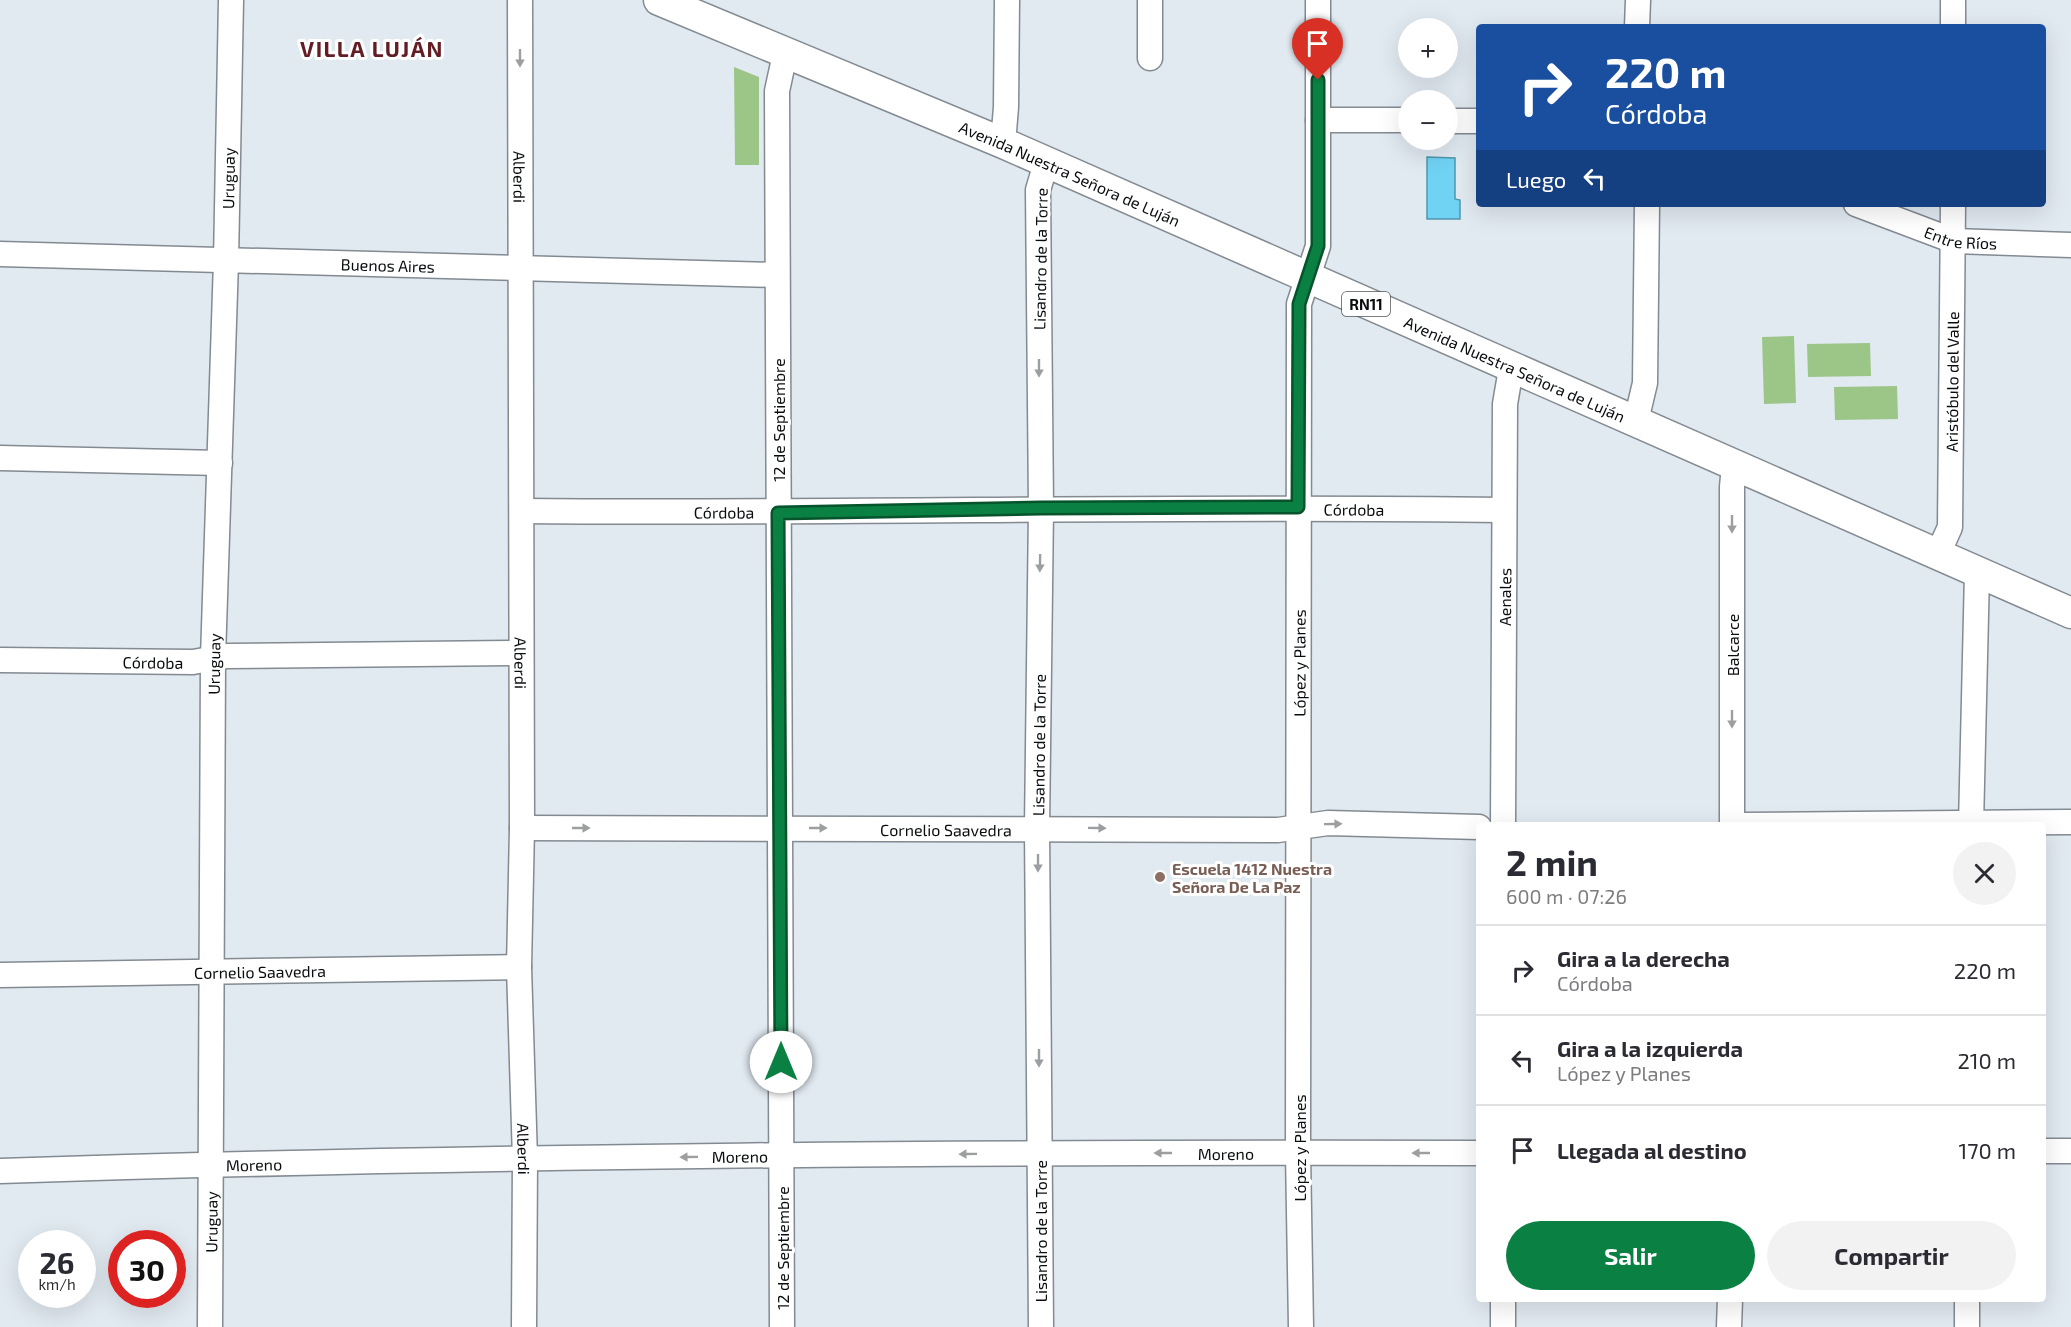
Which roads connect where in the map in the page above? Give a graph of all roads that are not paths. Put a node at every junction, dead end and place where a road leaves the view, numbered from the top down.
1 (231, 0) edge
2 (520, 0) edge
3 (659, 0) edge
4 (1007, 0) edge
5 (1150, 0) edge
6 (1318, 0) edge
7 (1638, 0) edge
8 (1953, 0) edge
9 (687, 6) edge
10 (1637, 24) edge
11 (1953, 24) edge
12 (785, 54) junction
13 (1150, 58) dead end
14 (1318, 120) junction
15 (1398, 120) edge
16 (1458, 121) edge
17 (1476, 121) edge
18 (1003, 143) junction
19 (1046, 163) junction
20 (1647, 207) edge
21 (1864, 207) edge
22 (1953, 207) edge
23 (1954, 241) junction
24 (2071, 245) edge
25 (0, 254) edge
26 (226, 261) junction
27 (520, 268) junction
28 (777, 275) junction
29 (1308, 278) junction
30 (1511, 369) junction
31 (1636, 421) junction
32 (0, 458) edge
33 (220, 463) junction
34 (1734, 466) junction
35 (1298, 507) junction
36 (1041, 508) junction
37 (1503, 510) junction
38 (522, 511) junction
39 (778, 513) junction
40 (1937, 556) junction
41 (1977, 573) junction
42 (2071, 613) edge
43 (521, 653) junction
44 (213, 658) junction
45 (0, 660) edge
46 (1503, 822) edge
47 (1732, 822) edge
48 (1971, 822) edge
49 (2046, 822) edge
50 (2071, 822) edge
51 (1476, 826) edge
52 (1298, 827) junction
53 (522, 828) junction
54 (779, 828) junction
55 (1037, 828) junction
56 (519, 967) junction
57 (211, 972) junction
58 (0, 975) edge
59 (2046, 1151) edge
60 (2071, 1151) edge
61 (1040, 1153) junction
62 (1298, 1153) junction
63 (1476, 1153) edge
64 (782, 1155) junction
65 (525, 1159) junction
66 (210, 1164) junction
67 (0, 1171) edge
68 (1503, 1302) edge
69 (1730, 1302) edge
70 (1967, 1302) edge
71 (210, 1327) edge
72 (524, 1327) edge
73 (782, 1327) edge
74 (1041, 1327) edge
75 (1301, 1327) edge
76 (1503, 1327) edge
77 (1730, 1327) edge
78 (1967, 1327) edge

1 - 26 street, Uruguay
2 -> 27 street, Alberdi
3 - 9 main road, Avenida Nuestra Señora de Luján / RN11
4 - 18 street
5 - 13 street
6 - 14 street, López y Planes
7 - 10 street
8 - 11 street
9 - 12 main road, Avenida Nuestra Señora de Luján / RN11
12 - 18 main road, Avenida Nuestra Señora de Luján / RN11
12 - 28 street, 12 de Septiembre
14 - 15 street
14 - 29 street, López y Planes
16 - 17 street
18 - 19 main road, Avenida Nuestra Señora de Luján / RN11
19 - 29 main road, Avenida Nuestra Señora de Luján / RN11
19 -> 36 street, Lisandro de la Torre
20 - 31 street
21 - 23 street, Entre Ríos
22 - 23 street, Aristóbulo del Valle
23 - 24 street, Entre Ríos
23 - 40 street, Aristóbulo del Valle
25 - 26 street, Buenos Aires
26 - 27 street, Buenos Aires
26 - 33 street, Uruguay
27 - 28 street, Buenos Aires
27 - 38 street, Alberdi
28 - 39 street, 12 de Septiembre
29 - 30 main road, Avenida Nuestra Señora de Luján / RN11
29 - 35 street, López y Planes
30 - 31 main road, Avenida Nuestra Señora de Luján / RN11
30 - 37 street, Aenales
31 - 34 main road, Avenida Nuestra Señora de Luján / RN11
32 - 33 street
33 - 44 street, Uruguay
34 - 40 main road, Avenida Nuestra Señora de Luján / RN11
34 -> 47 street, Balcarce
35 - 36 street, Córdoba
35 - 37 street, Córdoba
35 - 52 street, López y Planes
36 - 39 street, Córdoba
36 -> 55 street, Lisandro de la Torre
37 - 46 street, Aenales
38 - 39 street, Córdoba
38 - 43 street, Alberdi
39 - 54 street, 12 de Septiembre
40 - 41 main road, Avenida Nuestra Señora de Luján / RN11
41 - 42 main road, Avenida Nuestra Señora de Luján / RN11
41 - 48 street
43 - 44 street, Córdoba
43 - 53 street, Alberdi
44 - 45 street, Córdoba
44 - 57 street, Uruguay
49 - 50 street
52 -> 51 street, Cornelio Saavedra
55 -> 52 street, Cornelio Saavedra
52 - 62 street, López y Planes
53 -> 54 street, Cornelio Saavedra
53 - 56 street, Alberdi
54 -> 55 street, Cornelio Saavedra
54 - 64 street, 12 de Septiembre
55 -> 61 street, Lisandro de la Torre
56 - 57 street, Cornelio Saavedra
56 - 65 street, Alberdi
57 - 58 street, Cornelio Saavedra
57 - 66 street, Uruguay
59 - 60 street
62 -> 61 street, Moreno
61 -> 64 street, Moreno
61 - 74 street, Lisandro de la Torre
63 -> 62 street, Moreno
62 - 75 street, López y Planes
64 -> 65 street, Moreno
64 - 73 street, 12 de Septiembre
65 - 66 street, Moreno
65 - 72 street, Alberdi
66 - 67 street, Moreno
66 - 71 street, Uruguay
68 - 76 street
69 - 77 street
70 - 78 street

